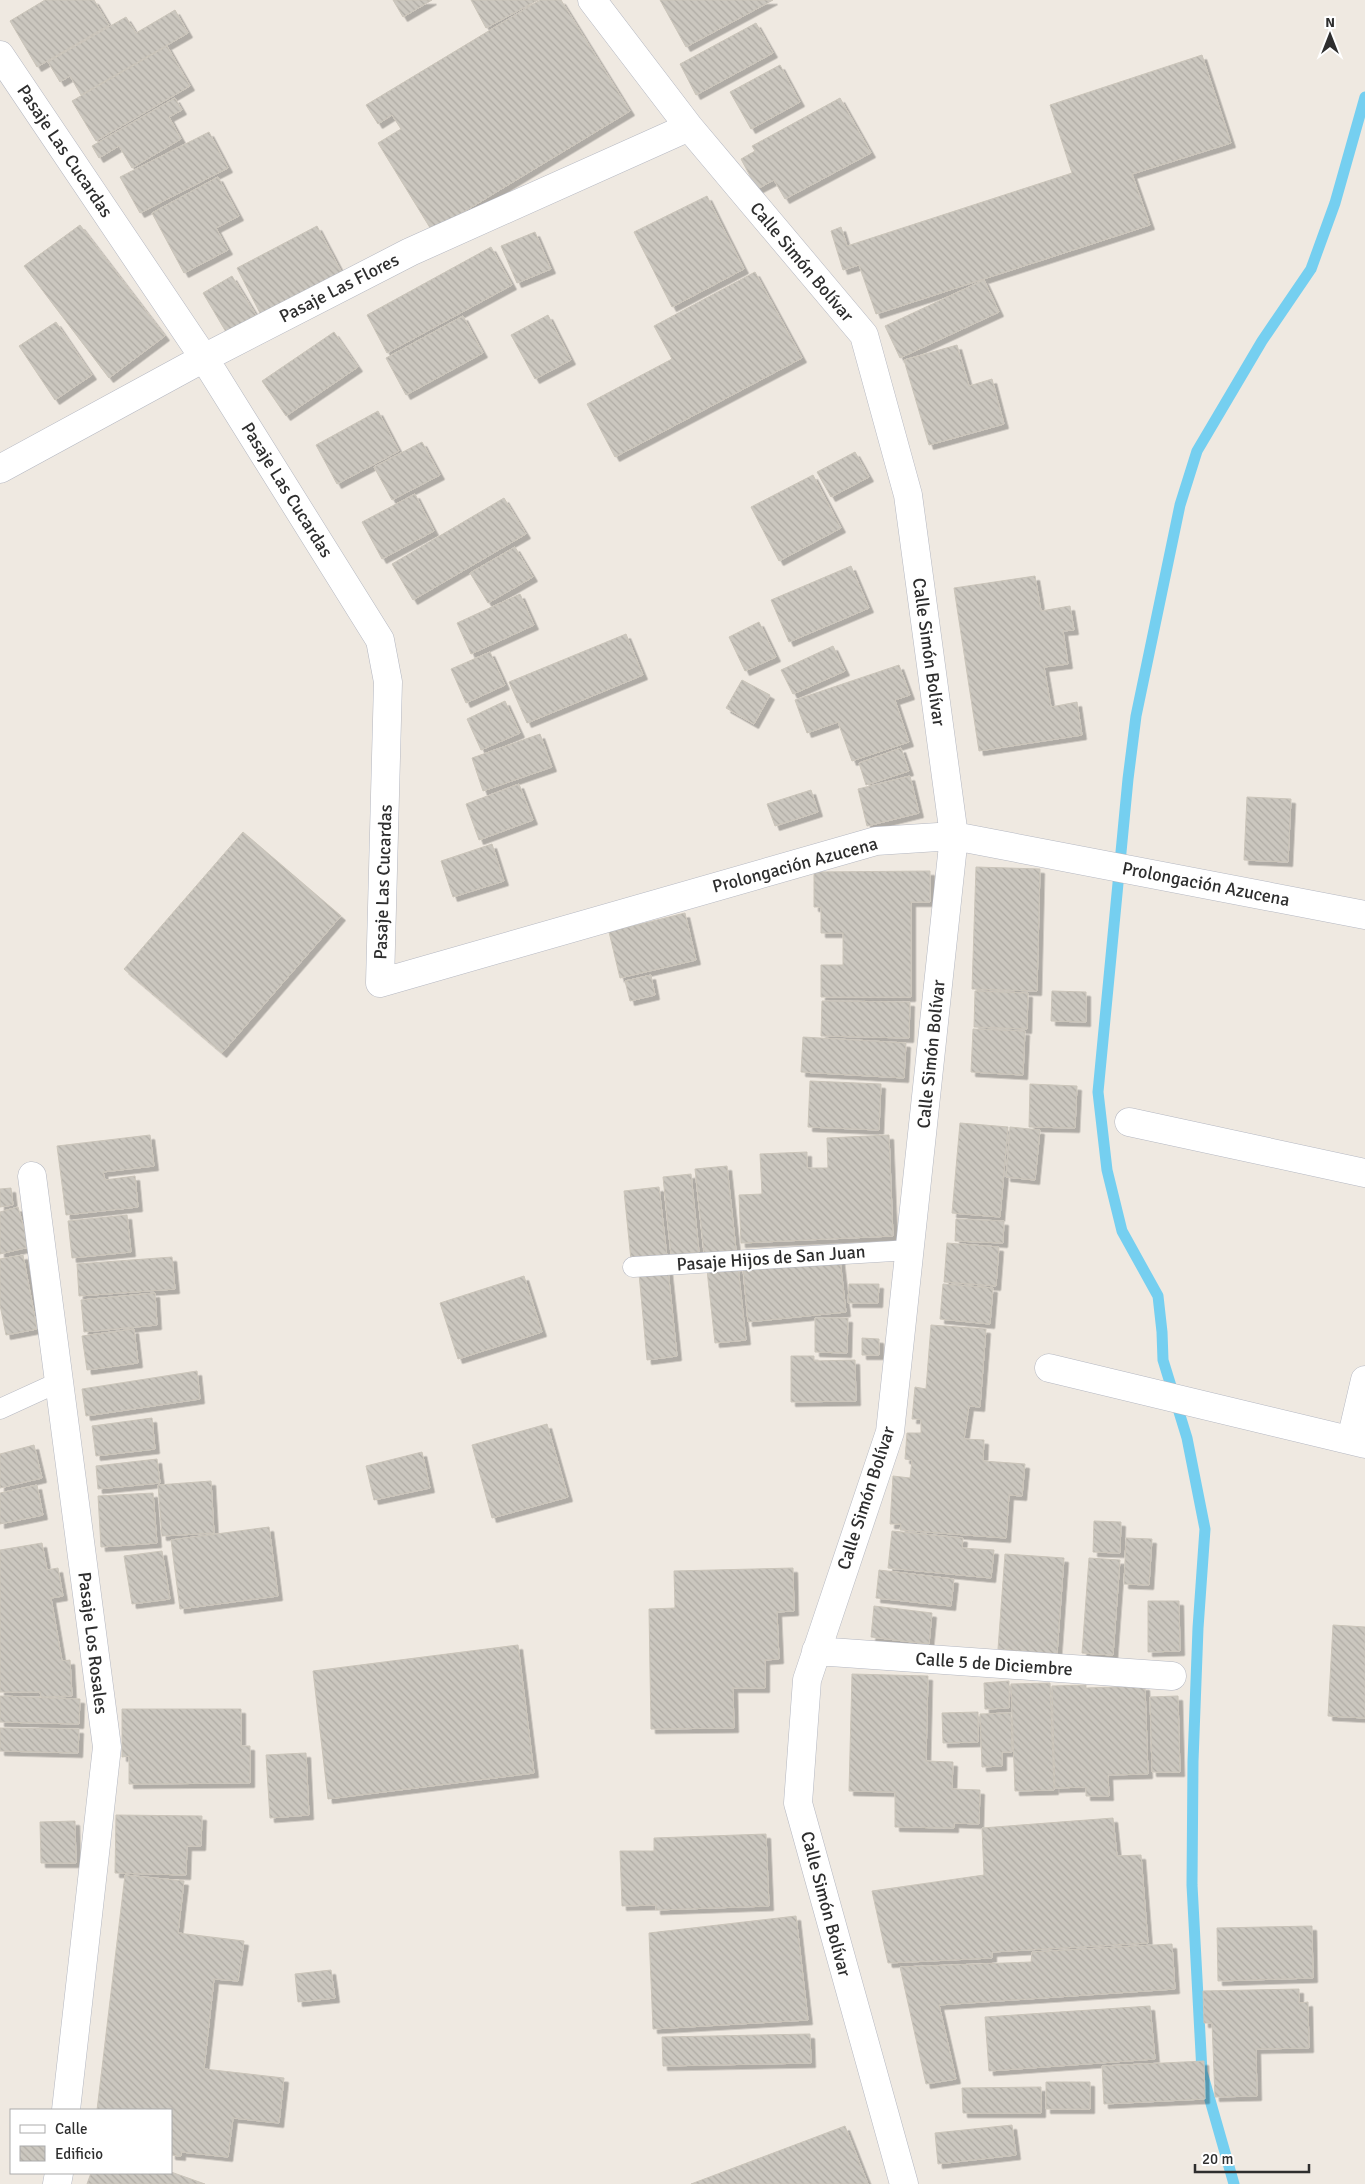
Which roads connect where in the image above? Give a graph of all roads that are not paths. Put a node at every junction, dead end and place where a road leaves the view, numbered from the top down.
1 (592, 0) edge
2 (0, 55) edge
3 (689, 127) junction
4 (204, 358) junction
5 (0, 469) edge
6 (954, 836) junction
7 (1365, 915) edge
8 (380, 983) joint
9 (1129, 1122) dead end
10 (1365, 1173) edge
11 (32, 1176) dead end
12 (910, 1250) junction
13 (633, 1267) dead end
14 (1049, 1368) dead end
15 (1365, 1380) edge
16 (59, 1382) junction
17 (0, 1409) edge
18 (1358, 1442) edge
19 (816, 1651) junction
20 (1172, 1676) dead end
21 (66, 2109) edge
22 (904, 2184) edge

1 - 3 street, Calle Simón Bolívar
2 - 4 street, Pasaje Las Cucardas
3 - 4 street, Pasaje Las Flores
3 - 6 street, Calle Simón Bolívar
4 - 5 street, Pasaje Las Flores
4 - 8 street, Pasaje Las Cucardas
6 - 7 street, Prolongación Azucena
6 - 8 street, Prolongación Azucena
6 - 12 street, Calle Simón Bolívar
9 - 10 street
11 - 16 street, Pasaje Los Rosales
12 - 13 lane, Pasaje Hijos de San Juan
12 - 19 street, Calle Simón Bolívar
14 - 18 street
15 - 18 street
16 - 17 lane
16 - 21 street, Pasaje Los Rosales
19 - 20 street, Calle 5 de Diciembre
19 - 22 street, Calle Simón Bolívar

